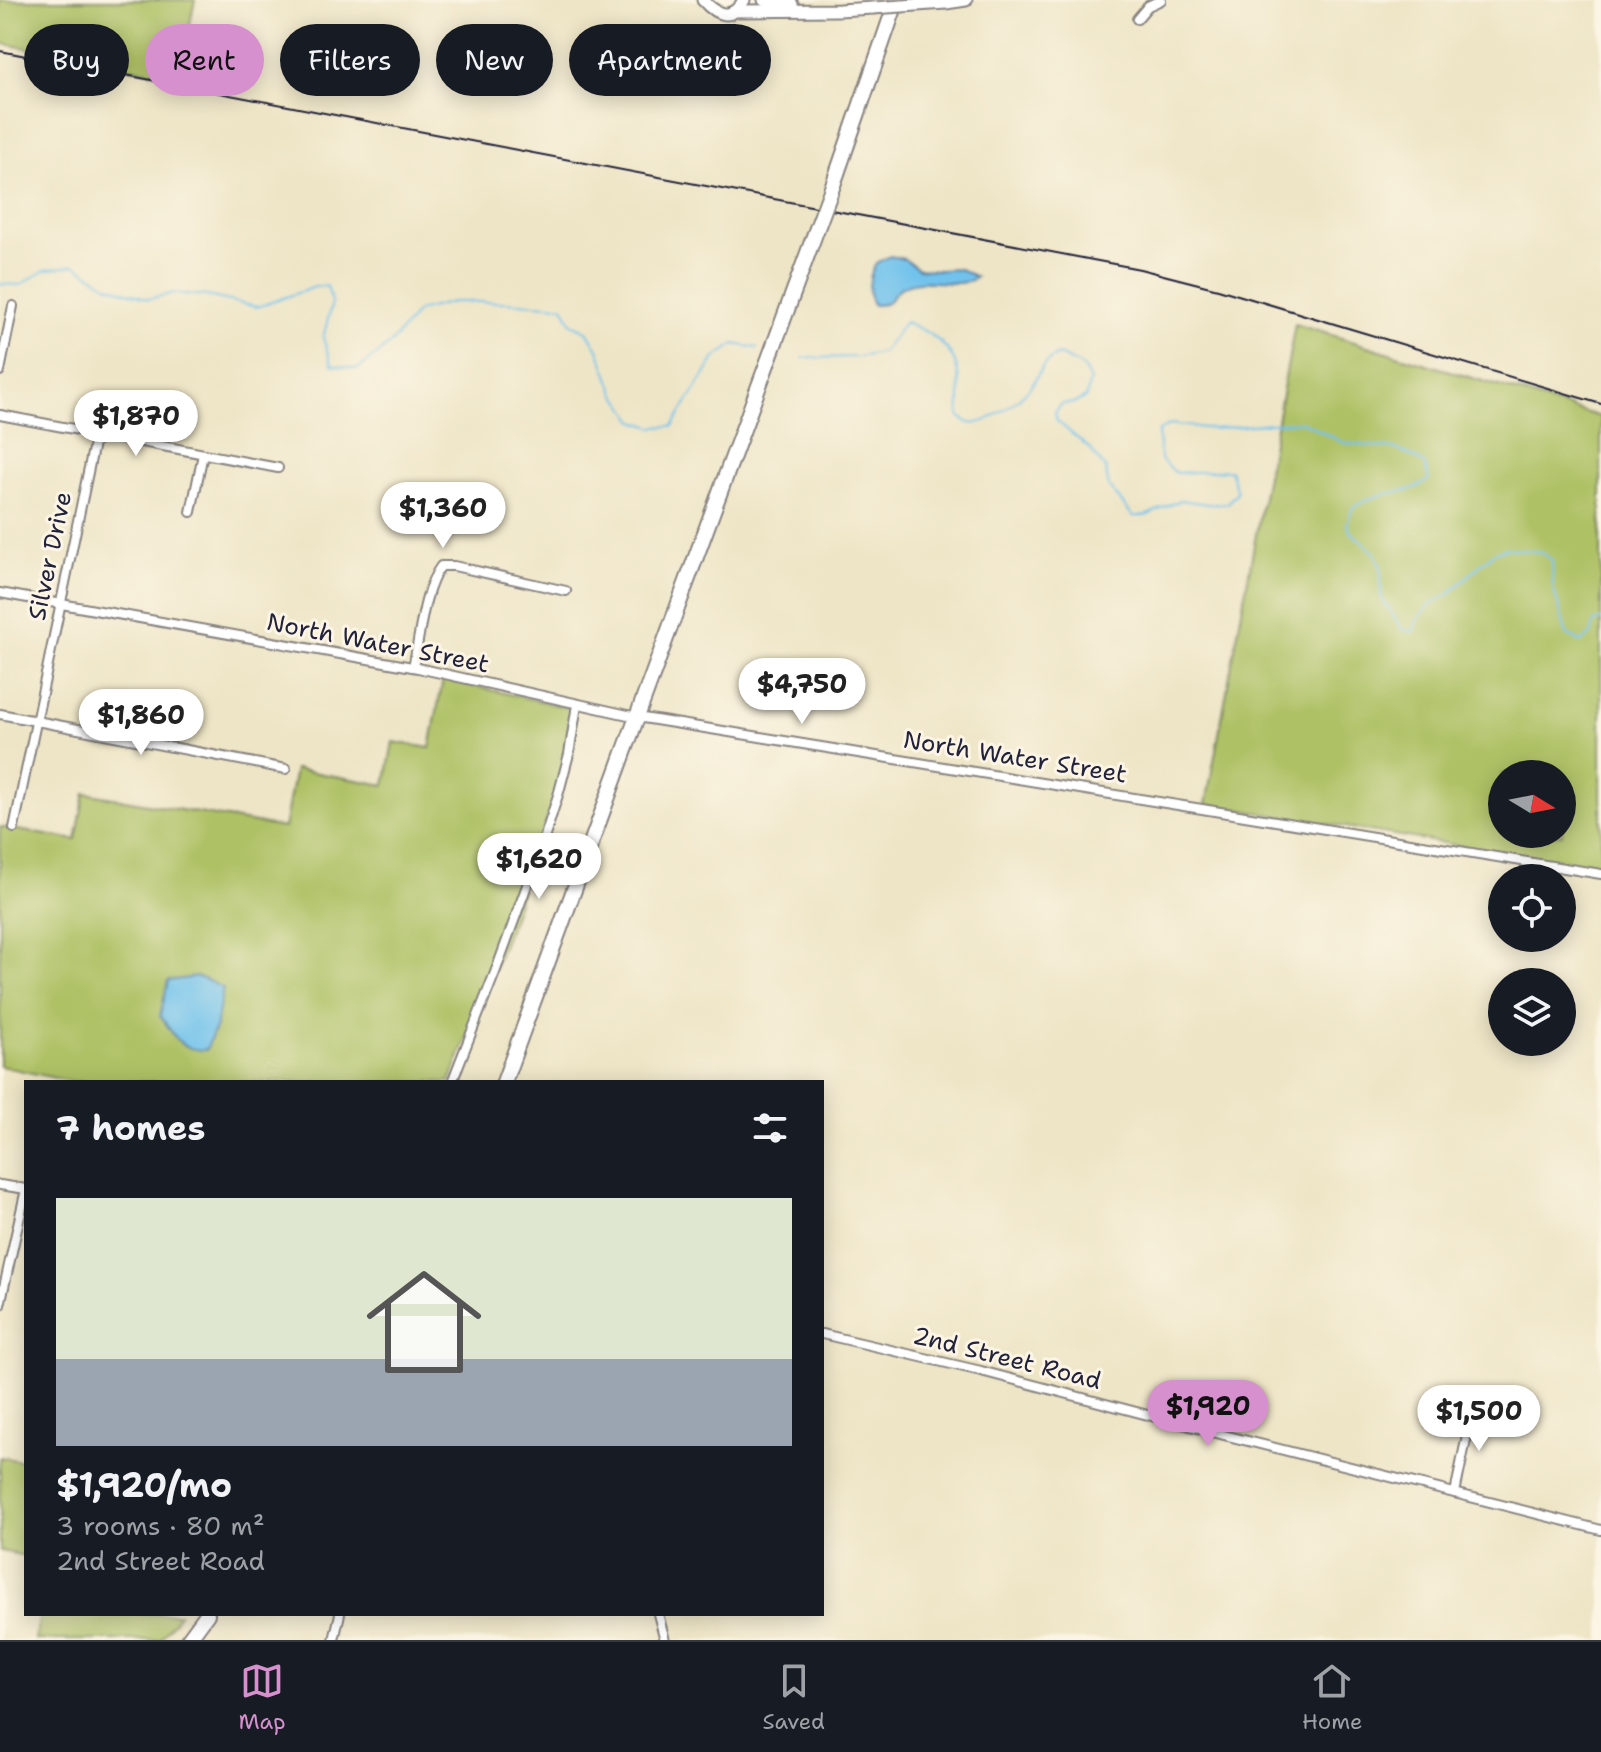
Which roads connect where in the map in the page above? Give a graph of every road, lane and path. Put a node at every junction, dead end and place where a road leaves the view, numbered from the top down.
1 (744, 0) edge
2 (764, 0) edge
3 (897, 0) edge
4 (966, 0) edge
5 (1161, 0) edge
6 (705, 1) edge
7 (873, 8) junction
8 (736, 11) junction
9 (1137, 19) dead end
10 (13, 306) dead end
11 (0, 371) edge
12 (0, 415) edge
13 (96, 434) junction
14 (203, 454) junction
15 (278, 468) dead end
16 (191, 512) dead end
17 (566, 591) dead end
18 (0, 593) edge
19 (61, 604) junction
20 (413, 667) junction
21 (577, 705) junction
22 (0, 714) edge
23 (637, 717) junction
24 (37, 720) junction
25 (286, 769) dead end
26 (14, 828) dead end
27 (1601, 874) edge
28 (453, 1080) edge
29 (505, 1080) edge
30 (0, 1185) edge
31 (24, 1189) edge
32 (24, 1198) edge
33 (0, 1305) edge
34 (824, 1334) edge
35 (1473, 1406) dead end
36 (1455, 1493) junction
37 (1601, 1530) edge
38 (206, 1616) edge
39 (340, 1616) edge
40 (659, 1616) edge
41 (188, 1640) edge
42 (334, 1640) edge
43 (665, 1640) edge

1 - 8 main road
2 - 7 main road
3 - 23 highway, bridge
4 - 7 main road, bridge
5 - 9 street
6 - 8 main road
7 - 8 main road
10 - 11 street
12 - 13 street
13 - 14 street
13 - 19 street, Silver Drive
14 - 15 street
14 - 16 street
17 - 20 street
18 - 19 street, North Water Street
19 - 20 street, North Water Street
19 - 24 street, Silver Drive
20 - 21 street, North Water Street
21 - 23 street, North Water Street
21 - 28 street
22 - 24 street
23 - 27 street, North Water Street
23 - 29 highway
24 - 25 street
24 - 26 street, Silver Drive
30 - 31 street
32 - 33 street
34 - 36 street, 2nd Street Road
35 - 36 street
36 - 37 street, 2nd Street Road
38 - 41 highway
39 - 42 street
40 - 43 street

